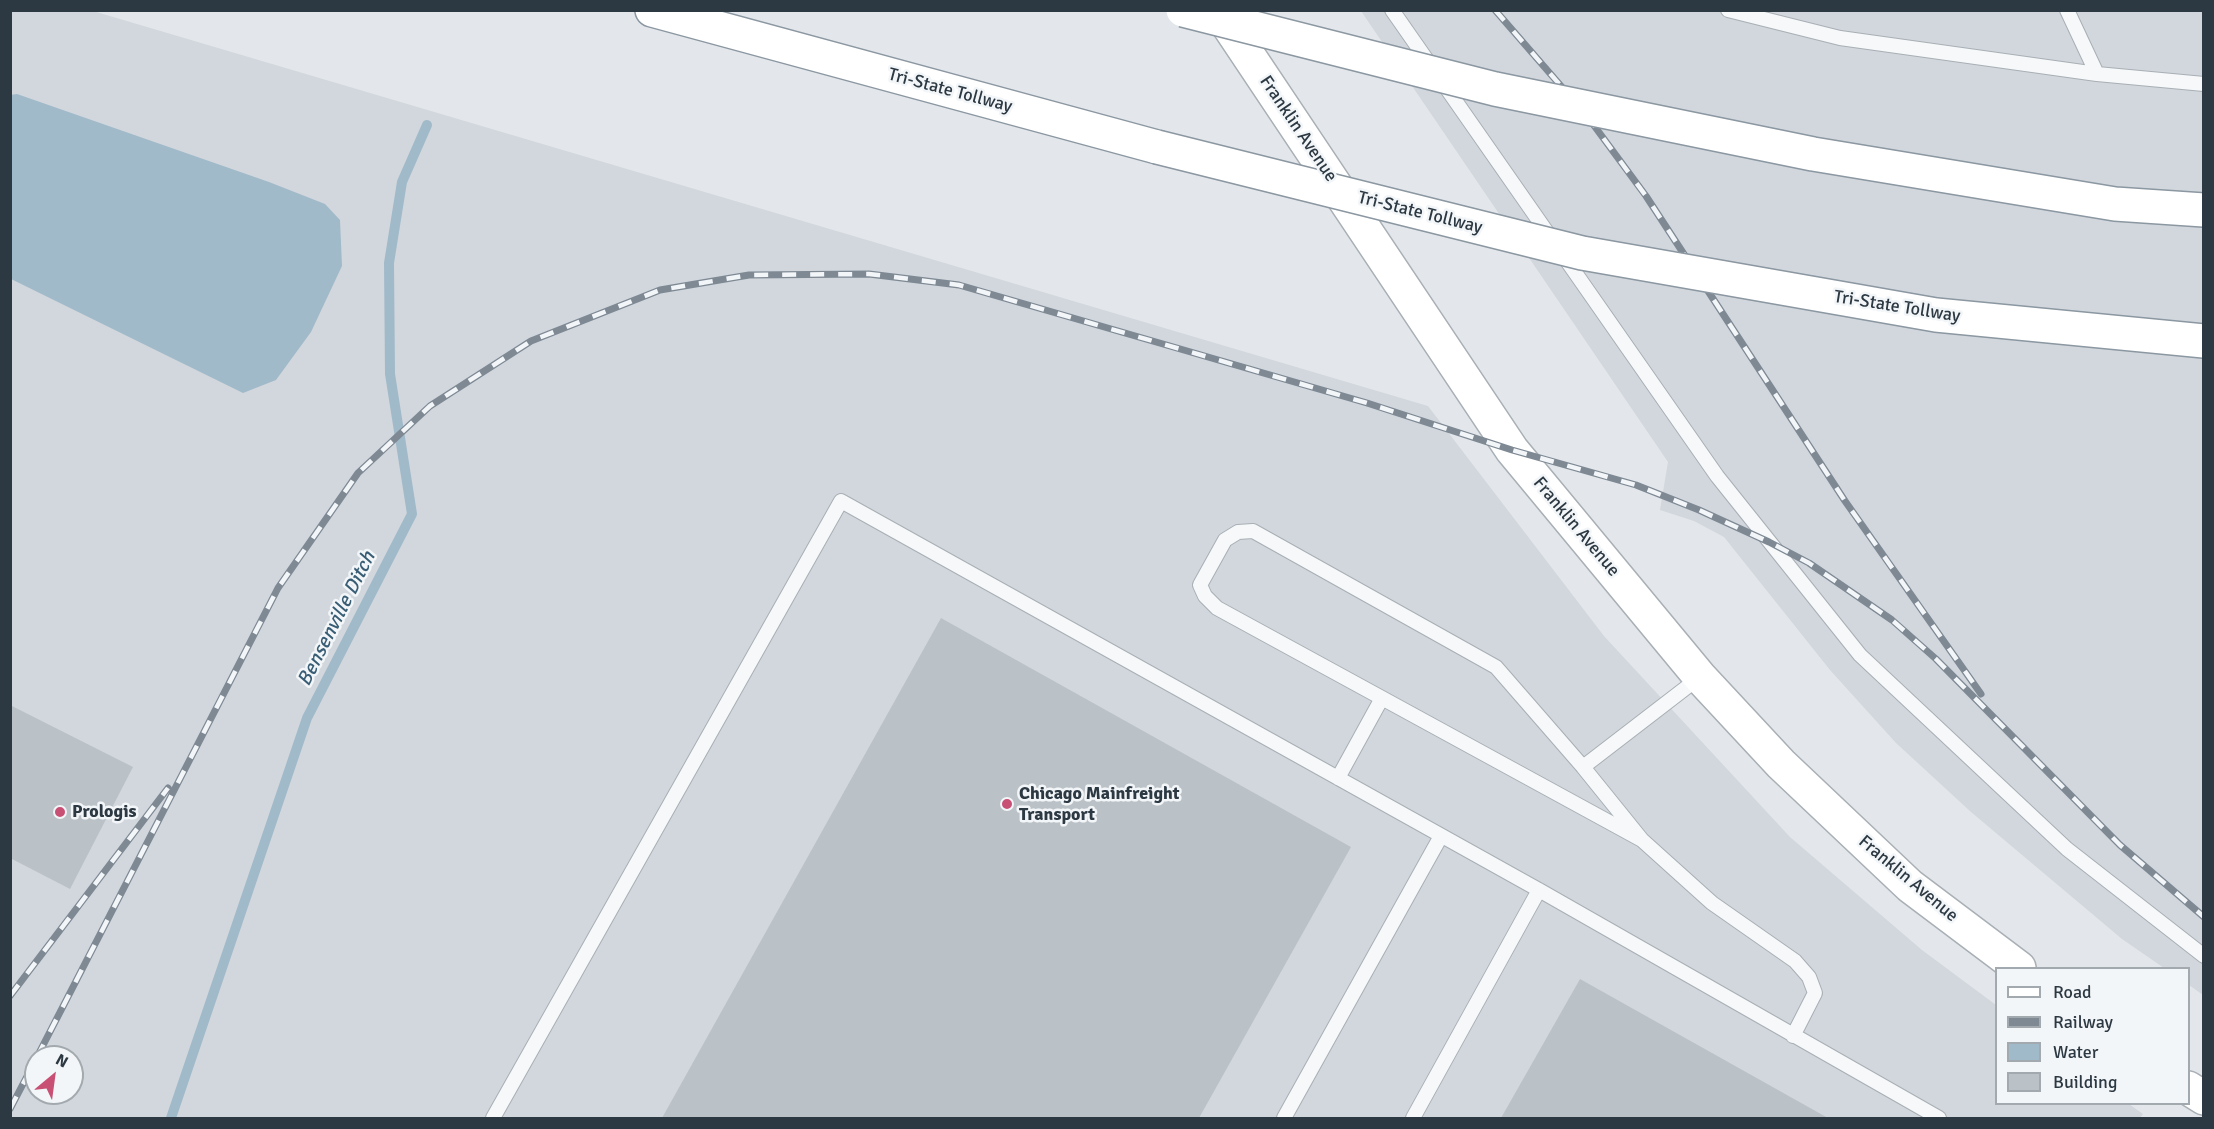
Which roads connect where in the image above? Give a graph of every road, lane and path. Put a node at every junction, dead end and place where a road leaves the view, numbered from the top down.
1 (652, 10) edge
2 (1183, 10) edge
3 (1218, 10) edge
4 (1392, 10) edge
5 (1728, 10) edge
6 (1770, 10) edge
7 (2067, 10) edge
8 (1815, 33) junction
9 (2097, 74) junction
10 (2204, 84) edge
11 (2204, 210) edge
12 (2204, 340) edge
13 (1700, 676) junction
14 (1382, 698) junction
15 (1582, 767) junction
16 (1338, 778) junction
17 (1441, 836) junction
18 (1642, 840) junction
19 (1539, 890) junction
20 (2204, 956) edge
21 (2016, 967) edge
22 (1793, 1036) junction
23 (2190, 1089) edge
24 (2204, 1098) edge
25 (493, 1119) edge
26 (1284, 1119) edge
27 (1413, 1119) edge
28 (1939, 1119) edge

1 - 12 main road, Tri-State Tollway, bridge
2 - 11 main road, bridge
3 - 13 main road, Franklin Avenue
4 - 20 lane
5 - 8 lane
6 - 8 lane
7 - 9 lane
8 - 9 lane
9 - 10 lane
13 - 15 lane
13 - 21 main road, Franklin Avenue
14 - 15 lane
14 - 16 lane
14 - 18 lane
15 - 18 lane
16 - 17 lane
16 - 25 lane
17 - 19 lane
17 - 26 lane
18 - 22 lane
19 - 22 lane
19 - 27 lane
22 - 28 lane
23 - 24 main road

